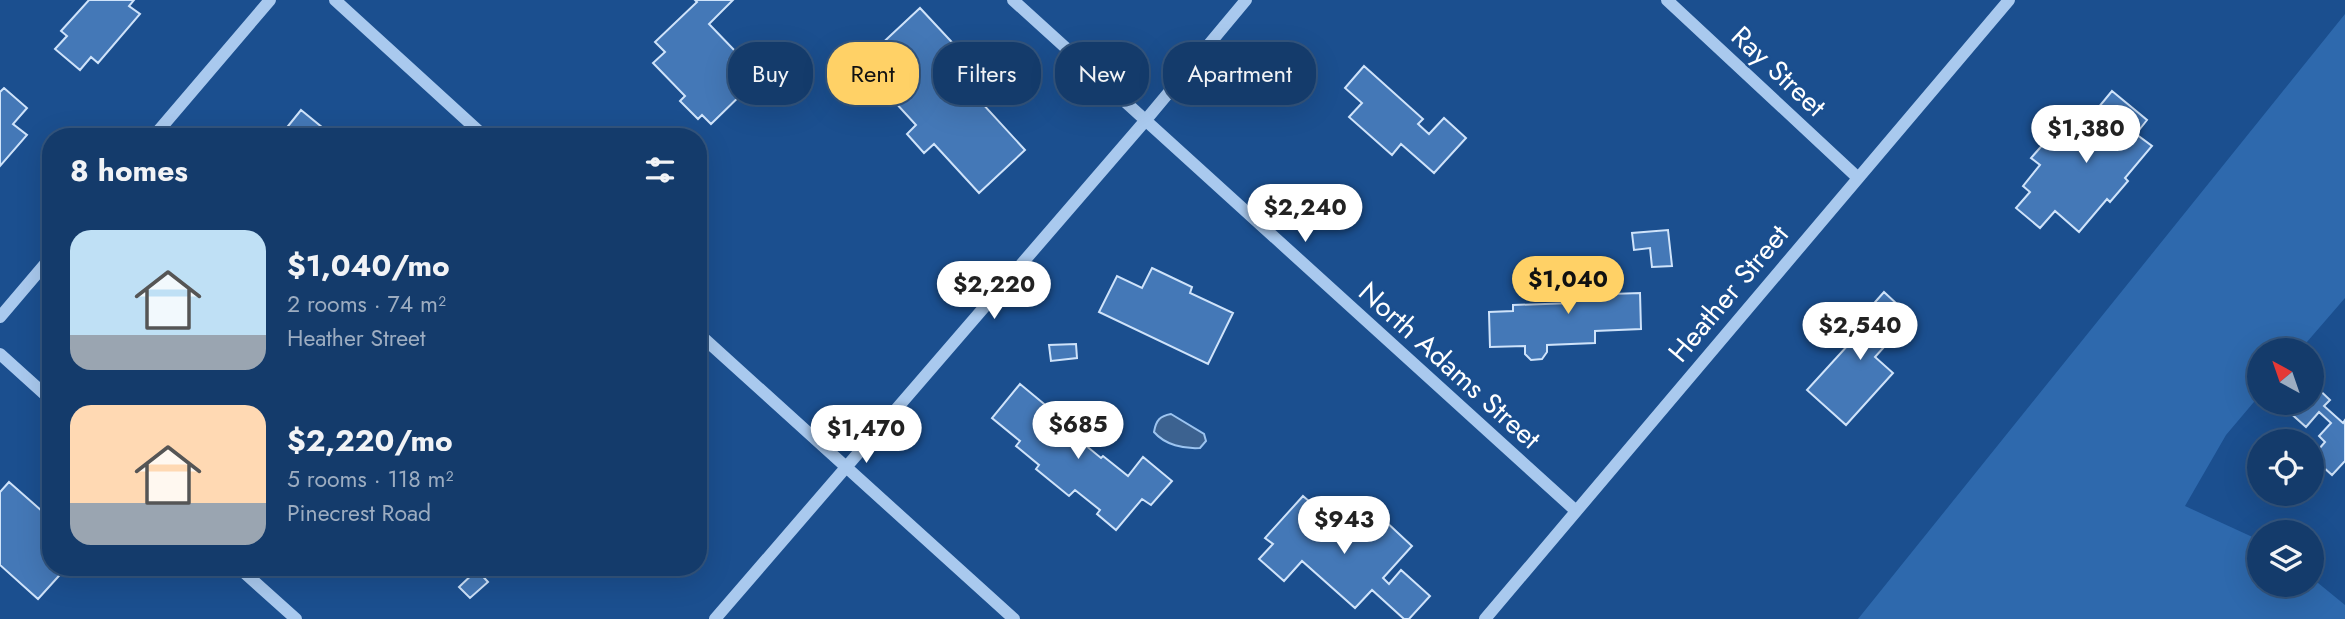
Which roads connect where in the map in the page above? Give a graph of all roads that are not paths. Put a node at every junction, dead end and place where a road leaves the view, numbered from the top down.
1 (270, 0) edge
2 (335, 0) edge
3 (1013, 0) edge
4 (1246, 0) edge
5 (1667, 0) edge
6 (2009, 0) edge
7 (1145, 121) junction
8 (161, 128) edge
9 (475, 128) edge
10 (1857, 177) junction
11 (42, 268) edge
12 (0, 317) edge
13 (707, 342) edge
14 (0, 354) edge
15 (42, 392) edge
16 (846, 469) junction
17 (1576, 511) junction
18 (248, 576) edge
19 (296, 619) edge
20 (715, 619) edge
21 (1014, 619) edge
22 (1485, 619) edge

1 - 8 street
2 - 9 street
3 - 7 street, North Adams Street
4 - 7 street
5 - 10 street, Ray Street
6 - 10 street, Heather Street
7 - 16 street
7 - 17 street, North Adams Street
10 - 17 street, Heather Street
11 - 12 street
13 - 16 street
14 - 15 street
16 - 20 street
16 - 21 street
17 - 22 street, Heather Street
18 - 19 street

